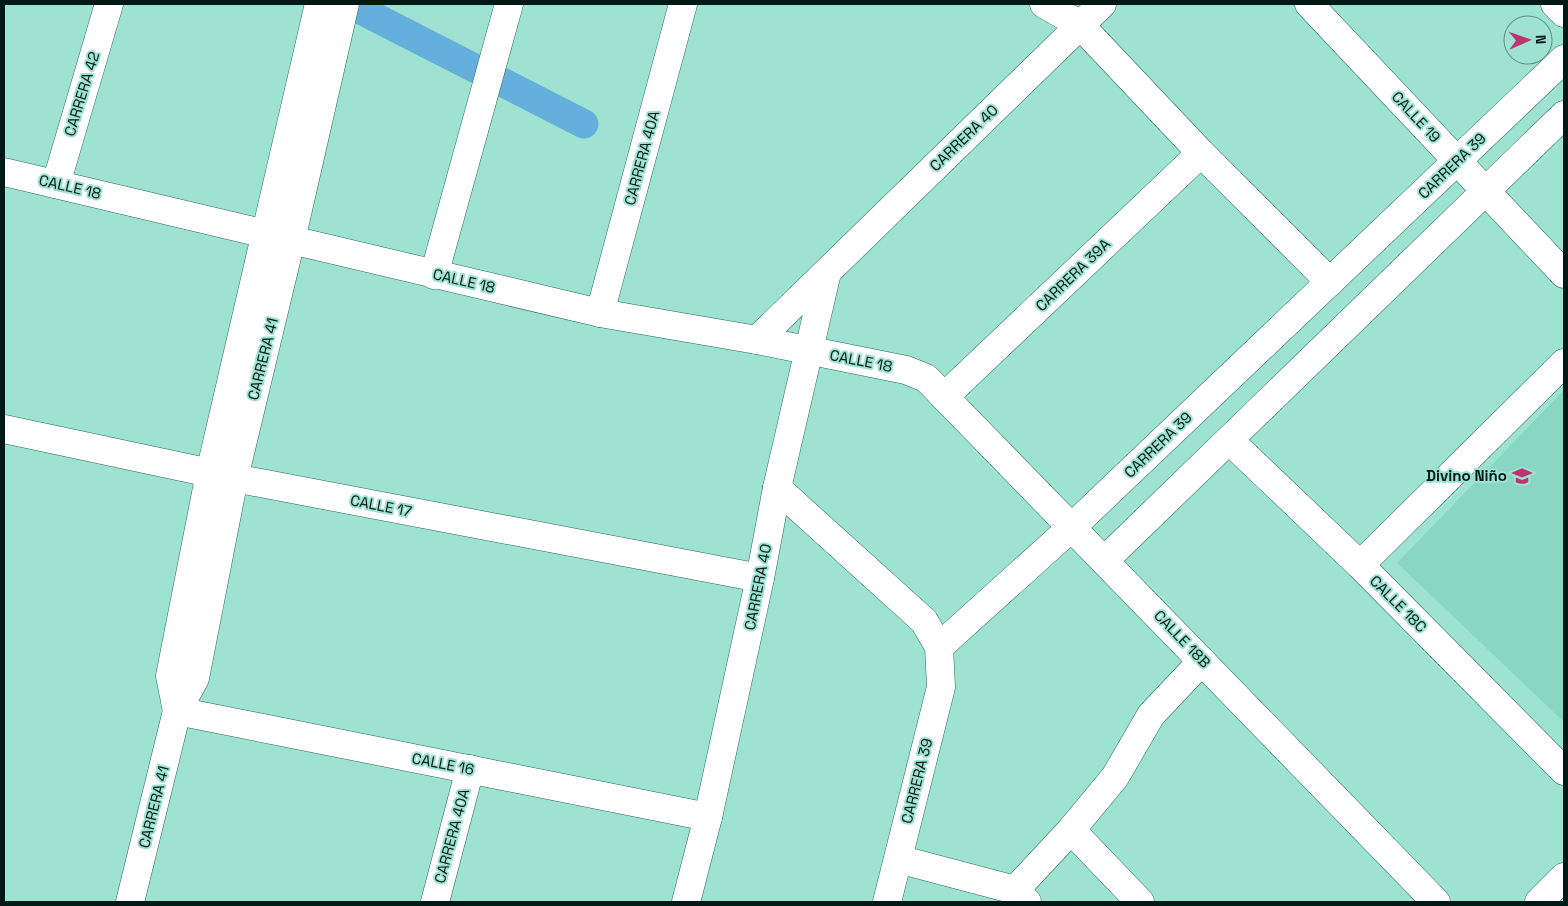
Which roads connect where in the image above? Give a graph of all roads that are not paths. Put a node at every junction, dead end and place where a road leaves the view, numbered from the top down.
1 (109, 4) edge
2 (319, 4) edge
3 (344, 4) edge
4 (683, 4) edge
5 (1044, 4) edge
6 (1102, 4) edge
7 (1309, 4) edge
8 (1555, 4) edge
9 (508, 10) edge
10 (1564, 13) edge
11 (1080, 24) junction
12 (1564, 59) edge
13 (1564, 115) edge
14 (1201, 153) junction
15 (1457, 161) junction
16 (4, 172) edge
17 (56, 184) junction
18 (1486, 191) junction
19 (279, 237) junction
20 (827, 272) junction
21 (1564, 274) edge
22 (434, 275) junction
23 (1330, 282) junction
24 (600, 313) junction
25 (757, 340) junction
26 (809, 351) junction
27 (1564, 363) edge
28 (926, 378) joint
29 (944, 397) junction
30 (4, 429) edge
31 (1229, 440) junction
32 (222, 476) junction
33 (776, 488) junction
34 (1072, 527) junction
35 (1105, 560) junction
36 (1360, 565) junction
37 (760, 578) junction
38 (939, 647) junction
39 (1202, 661) junction
40 (177, 711) junction
41 (470, 770) junction
42 (1564, 771) edge
43 (708, 817) junction
44 (1071, 830) junction
45 (898, 858) junction
46 (1564, 877) edge
47 (1021, 896) edge
48 (130, 902) edge
49 (434, 902) edge
50 (686, 902) edge
51 (886, 902) edge
52 (1140, 902) edge
53 (1436, 902) edge
54 (1539, 902) edge

1 - 17 street, CARRERA 42
2 - 19 street, CARRERA 41
3 - 19 street, CARRERA 41
4 - 24 street, CARRERA 40A
5 - 11 street
6 - 11 street, CARRERA 40
7 - 15 street, CALLE 19
8 - 10 street
9 - 22 street
11 - 14 street
11 - 20 street, CARRERA 40
12 - 15 street, CARRERA 39
13 - 18 street
14 - 23 street
14 - 29 street, CARRERA 39A
15 - 18 street, CALLE 19
15 - 23 street, CARRERA 39
16 - 17 street, CALLE 18
17 - 19 street, CALLE 18
18 - 21 street, CALLE 19
18 - 31 street
19 - 22 street, CALLE 18
19 - 32 street, CARRERA 41
20 - 25 street, CARRERA 40
20 - 26 street, CARRERA 40
22 - 24 street, CALLE 18
23 - 34 street, CARRERA 39
24 - 25 street, CALLE 18
25 - 26 street, CALLE 18
26 - 28 street, CALLE 18
26 - 33 street, CARRERA 40
27 - 36 street
28 - 29 street, CALLE 18B
29 - 34 street, CALLE 18B
30 - 32 street, CALLE 17
31 - 35 street
31 - 36 street, CALLE 18C
32 - 37 street, CALLE 17
32 - 40 street, CARRERA 41
33 - 37 street, CARRERA 40
33 - 38 street
34 - 35 street, CALLE 18B
34 - 38 street, CARRERA 39
35 - 39 street, CALLE 18B
36 - 42 street, CALLE 18C
37 - 43 street, CARRERA 40
38 - 45 street, CARRERA 39
39 - 44 street
39 - 53 street, CALLE 18B
40 - 41 street, CALLE 16
40 - 48 street, CARRERA 41
41 - 43 street, CALLE 16
41 - 49 street, CARRERA 40A
43 - 50 street, CARRERA 40
44 - 47 street
44 - 52 street
45 - 47 street
45 - 51 street, CARRERA 39
46 - 54 street

